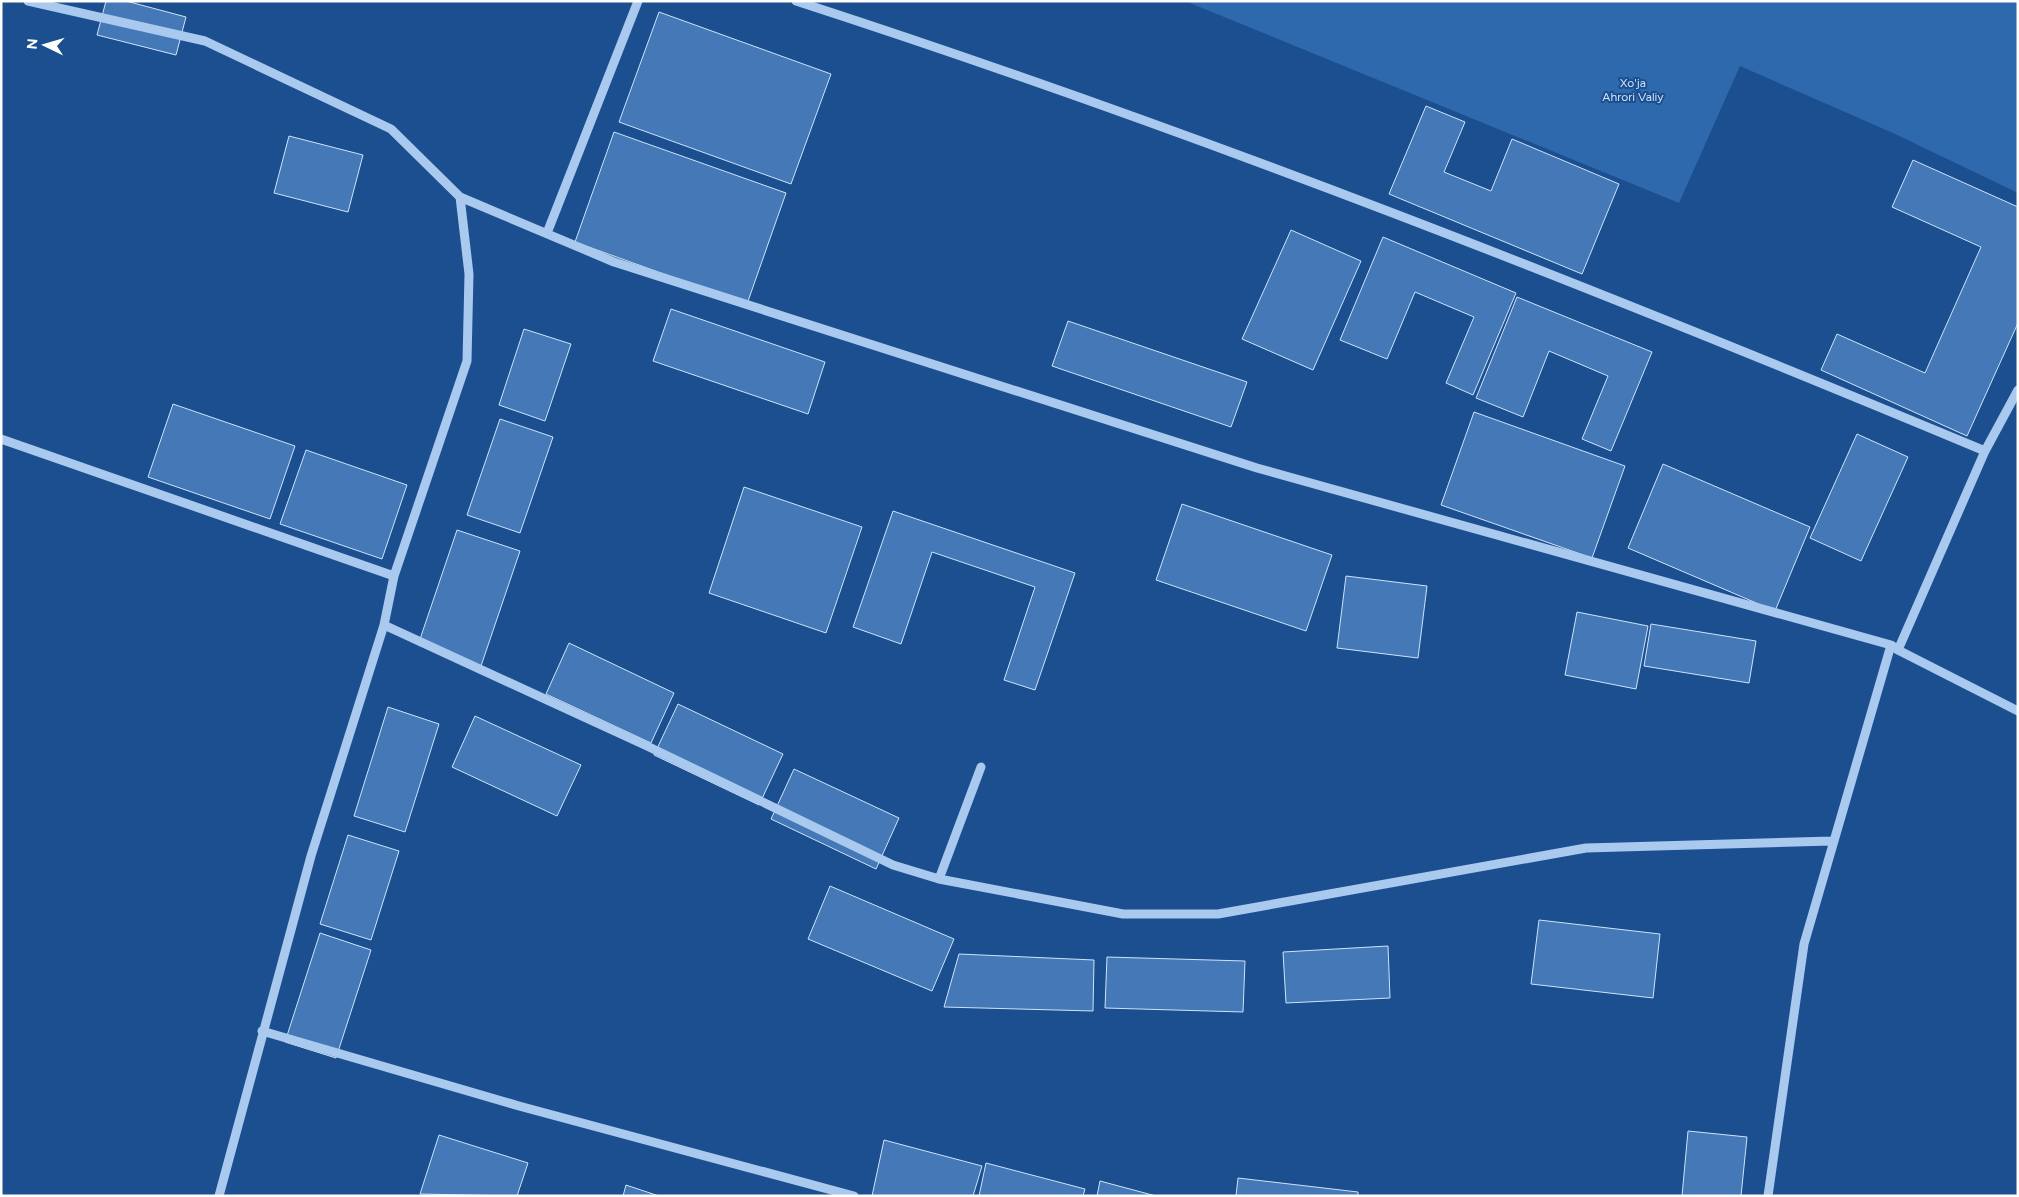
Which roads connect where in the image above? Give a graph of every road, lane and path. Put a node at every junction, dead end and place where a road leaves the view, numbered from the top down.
1 (28, 1) edge
2 (638, 1) edge
3 (796, 1) edge
4 (460, 197) junction
5 (547, 233) junction
6 (2018, 390) edge
7 (1, 439) edge
8 (1985, 451) junction
9 (394, 576) junction
10 (384, 624) junction
11 (1894, 648) junction
12 (2018, 711) edge
13 (981, 767) dead end
14 (1832, 841) junction
15 (939, 879) junction
16 (262, 1031) junction
17 (218, 1196) edge
18 (854, 1196) edge
19 (1768, 1196) edge

1 - 4 street
2 - 5 street
3 - 8 street
4 - 5 street
4 - 9 street
5 - 11 street
6 - 8 street
7 - 9 street
8 - 11 street
9 - 10 street
10 - 15 street
10 - 16 street
11 - 12 street
11 - 14 street
13 - 15 street
14 - 15 street
14 - 19 street
16 - 17 street
16 - 18 street

